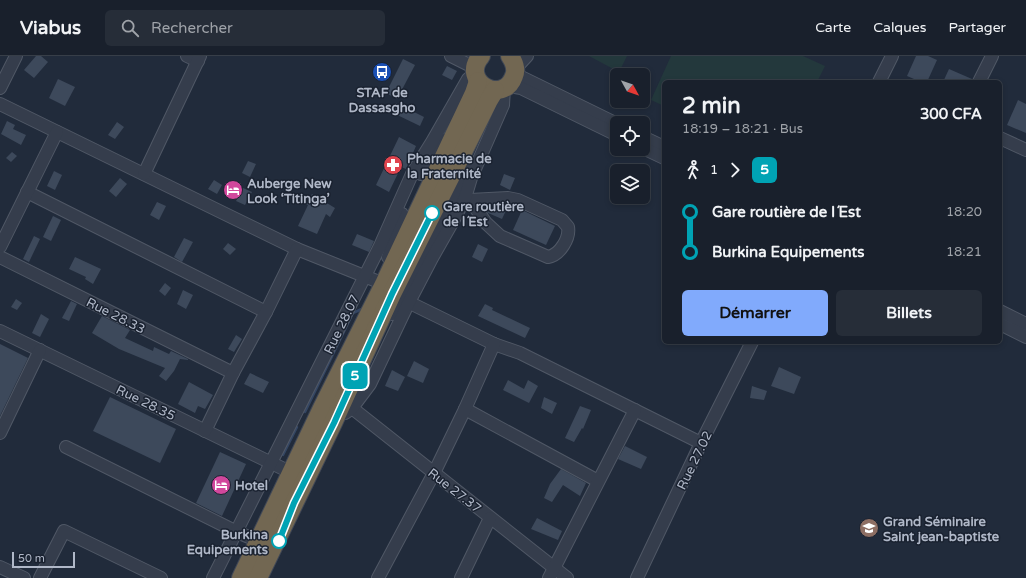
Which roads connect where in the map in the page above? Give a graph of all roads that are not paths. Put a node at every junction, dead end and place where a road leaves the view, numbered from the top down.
1 (16, 56) edge
2 (452, 56) edge
3 (892, 56) edge
4 (992, 56) edge
5 (195, 58) edge
6 (511, 70) edge
7 (477, 71) edge
8 (882, 80) edge
9 (980, 80) edge
10 (0, 88) edge
11 (0, 104) edge
12 (610, 120) edge
13 (56, 132) junction
14 (610, 132) edge
15 (1002, 139) edge
16 (650, 140) edge
17 (662, 146) edge
18 (1026, 150) edge
19 (650, 151) edge
20 (662, 157) edge
21 (144, 174) junction
22 (27, 192) junction
23 (467, 199) junction
24 (0, 247) edge
25 (297, 249) junction
26 (0, 257) edge
27 (365, 276) junction
28 (392, 292) junction
29 (266, 312) junction
30 (1002, 312) edge
31 (1026, 324) edge
32 (1002, 325) edge
33 (0, 331) edge
34 (1026, 337) edge
35 (494, 344) junction
36 (751, 344) edge
37 (40, 350) junction
38 (233, 373) junction
39 (347, 406) junction
40 (465, 409) junction
41 (635, 410) junction
42 (205, 432) junction
43 (0, 433) edge
44 (702, 443) junction
45 (66, 447) dead end
46 (272, 464) junction
47 (292, 473) junction
48 (434, 473) junction
49 (598, 481) junction
50 (294, 503) junction
51 (274, 511) junction
52 (490, 518) junction
53 (237, 532) junction
54 (256, 540) junction
55 (0, 566) edge
56 (551, 573) edge
57 (24, 578) edge
58 (40, 578) edge
59 (161, 578) edge
60 (213, 578) edge
61 (234, 578) edge
62 (241, 578) edge
63 (258, 578) edge
64 (265, 578) edge
65 (378, 578) edge
66 (461, 578) edge
67 (567, 578) edge
68 (637, 578) edge

1 - 10 street
2 - 7 street
3 - 8 street
4 - 9 street
5 - 21 street
6 - 7 highway
6 - 12 street
6 - 14 street
6 - 23 street
6 - 28 highway
7 - 27 street, Rue 28.07
7 - 28 highway
11 - 13 street
13 - 21 street
13 - 22 street
15 - 18 street
16 - 17 street
19 - 20 street
21 - 25 street
22 - 24 street
22 - 29 street
23 - 23 street
23 - 28 street
25 - 27 street
25 - 29 street
26 - 38 street, Rue 28.33
27 - 28 street
27 - 46 street, Rue 28.07
28 - 35 street
28 - 39 highway
28 - 47 highway
29 - 38 street
30 - 31 street
32 - 34 street
33 - 37 street, Rue 28.35
35 - 40 street
35 - 41 street
36 - 44 street, Rue 27.02
37 - 42 street, Rue 28.35
37 - 43 street
38 - 42 street
39 - 48 street, Rue 27.37
39 - 50 highway
40 - 48 street
40 - 49 street
41 - 44 street
41 - 49 street
42 - 46 street, Rue 28.35
44 - 68 street, Rue 27.02
45 - 53 street
46 - 47 street, Rue 28.35
46 - 53 street, Rue 28.07
47 - 51 highway
48 - 52 street, Rue 27.37
48 - 65 street
49 - 56 street
50 - 63 highway
50 - 64 highway
51 - 54 highway
51 - 62 highway
52 - 56 street, Rue 27.37
52 - 66 street
53 - 54 street
53 - 60 street, Rue 28.07
54 - 61 highway
55 - 57 street
56 - 67 street, Rue 27.37
58 - 59 street

